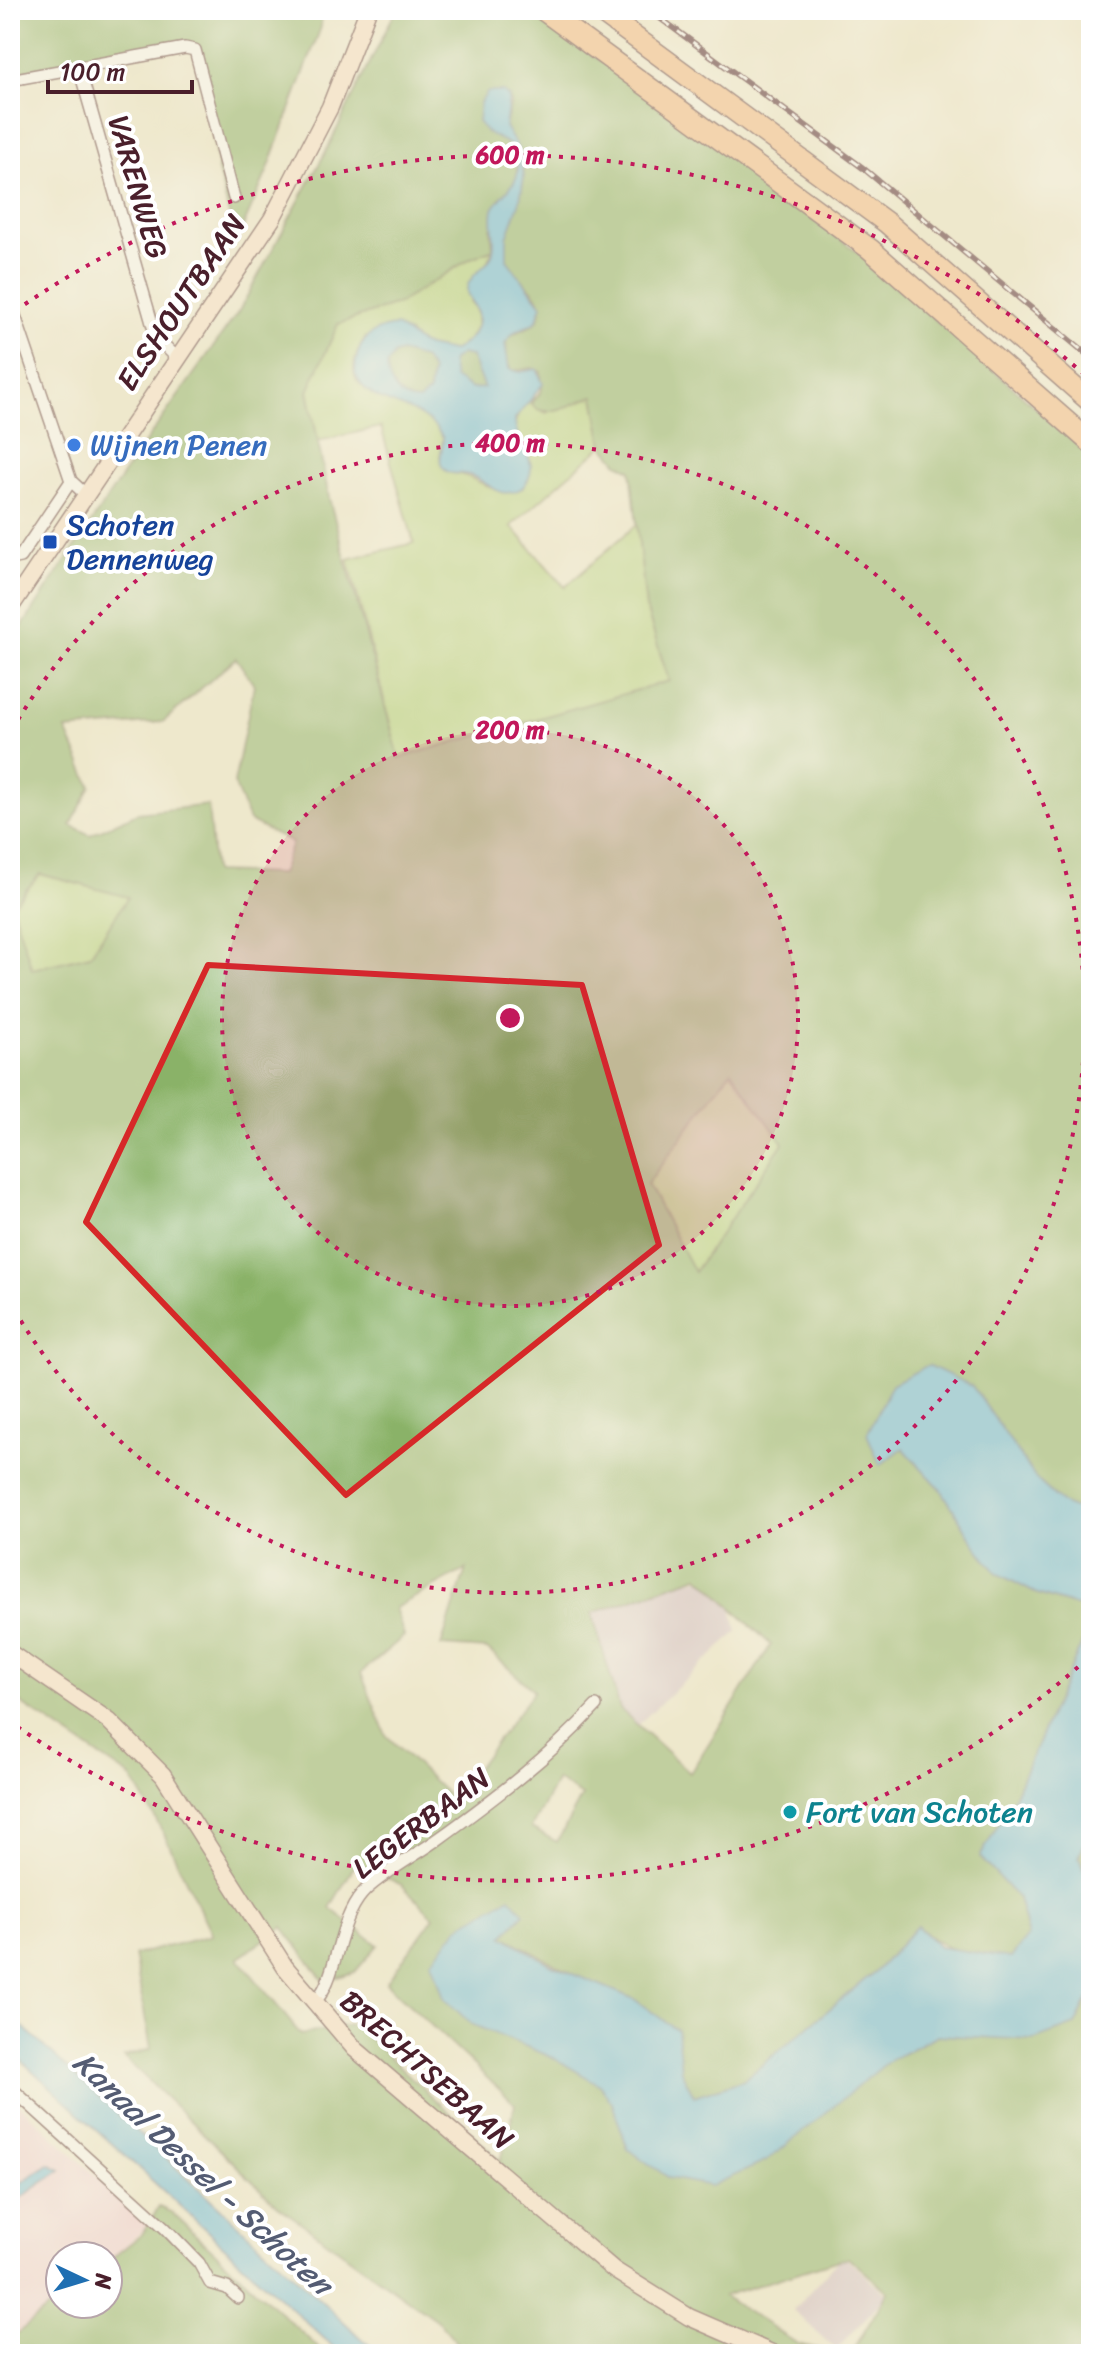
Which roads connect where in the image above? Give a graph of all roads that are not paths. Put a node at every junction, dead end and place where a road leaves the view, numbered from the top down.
1 (368, 10) edge
2 (543, 10) edge
3 (598, 10) edge
4 (79, 68) junction
5 (10, 80) edge
6 (234, 198) dead end
7 (10, 301) edge
8 (177, 358) junction
9 (1091, 402) edge
10 (1091, 443) edge
11 (71, 481) junction
12 (85, 494) junction
13 (15, 558) edge
14 (10, 608) edge
15 (10, 1653) edge
16 (596, 1706) dead end
17 (313, 2003) junction
18 (10, 2087) edge
19 (238, 2298) dead end
20 (774, 2354) edge

1 - 8 main road, ELSHOUTBAAN
2 - 10 highway
3 - 9 highway
4 - 5 street
4 - 6 street
4 - 8 street, VARENWEG
7 - 11 street
8 - 12 main road, ELSHOUTBAAN
11 - 12 street
11 - 13 street
12 - 14 main road, ELSHOUTBAAN
15 - 17 main road, BRECHTSEBAAN
16 - 17 street, LEGERBAAN
17 - 20 main road, BRECHTSEBAAN
18 - 19 street

